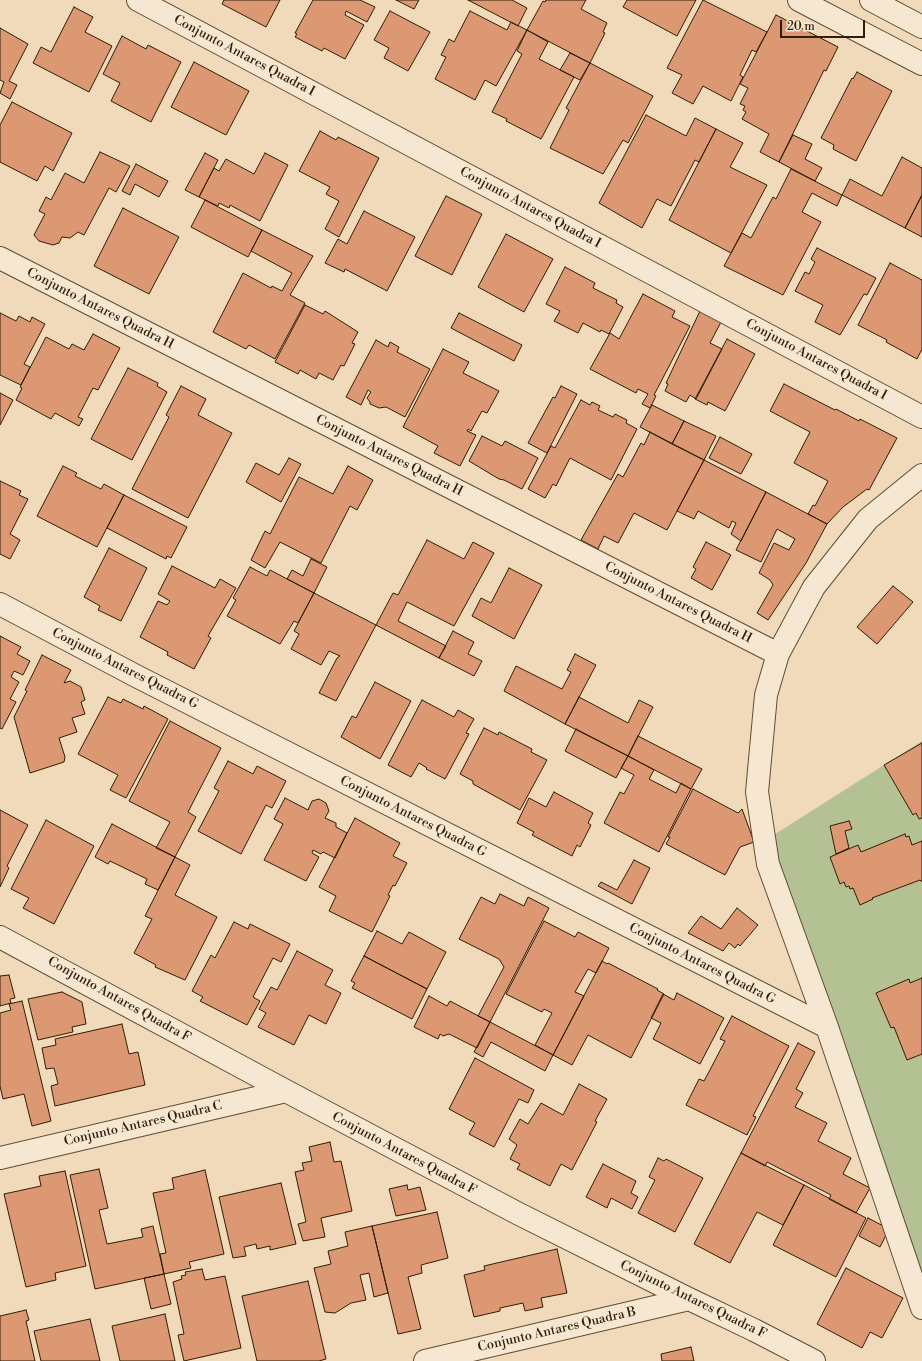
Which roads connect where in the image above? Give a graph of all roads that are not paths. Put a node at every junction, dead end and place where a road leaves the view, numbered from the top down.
1 (138, 0) edge
2 (799, 0) edge
3 (871, 0) edge
4 (922, 27) edge
5 (922, 64) edge
6 (0, 258) edge
7 (922, 417) edge
8 (922, 475) edge
9 (0, 604) edge
10 (778, 654) junction
11 (0, 937) edge
12 (827, 1027) junction
13 (286, 1091) junction
14 (0, 1158) edge
15 (689, 1300) junction
16 (922, 1308) edge
17 (425, 1361) edge
18 (814, 1361) edge

1 - 7 street, Conjunto Antares Quadra I
2 - 5 street
3 - 4 street
6 - 10 street, Conjunto Antares Quadra H
8 - 10 street
9 - 12 street, Conjunto Antares Quadra G
10 - 12 street
11 - 13 street, Conjunto Antares Quadra F
12 - 16 street
13 - 14 street, Conjunto Antares Quadra C
13 - 15 street, Conjunto Antares Quadra F
15 - 17 street, Conjunto Antares Quadra B
15 - 18 street, Conjunto Antares Quadra F

